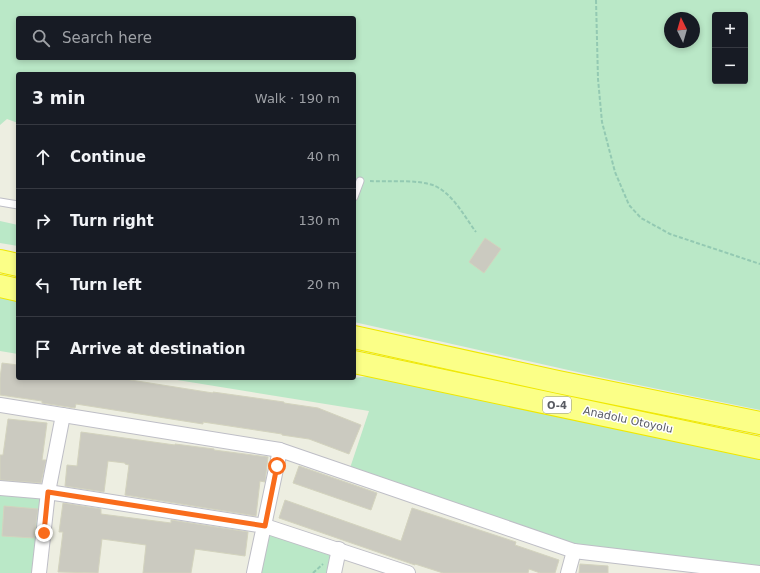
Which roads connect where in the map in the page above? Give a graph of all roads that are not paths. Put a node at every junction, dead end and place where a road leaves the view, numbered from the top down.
1 (360, 181) road end
2 (356, 192) edge
3 (0, 202) edge
4 (16, 205) edge
5 (0, 261) edge
6 (16, 265) edge
7 (0, 286) edge
8 (16, 290) edge
9 (356, 337) edge
10 (356, 362) edge
11 (0, 405) edge
12 (63, 415) junction
13 (760, 423) edge
14 (760, 448) edge
15 (280, 450) junction
16 (0, 488) edge
17 (48, 492) junction
18 (265, 526) junction
19 (339, 549) junction
20 (574, 551) junction
21 (40, 573) edge
22 (254, 573) edge
23 (334, 573) edge
24 (408, 573) edge
25 (568, 573) edge
26 (759, 573) edge

1 - 2 lane
3 - 4 lane
5 - 6 highway
7 - 8 highway
9 - 13 highway, O-4
10 - 14 highway, Anadolu Otoyolu / O-4
11 - 12 street
12 - 15 street
12 - 17 street
15 - 18 street
15 - 20 street
16 - 17 street
17 - 18 street
17 - 21 street
18 - 19 street
18 - 22 street
19 - 23 street
19 - 24 street
20 - 25 street
20 - 26 street

